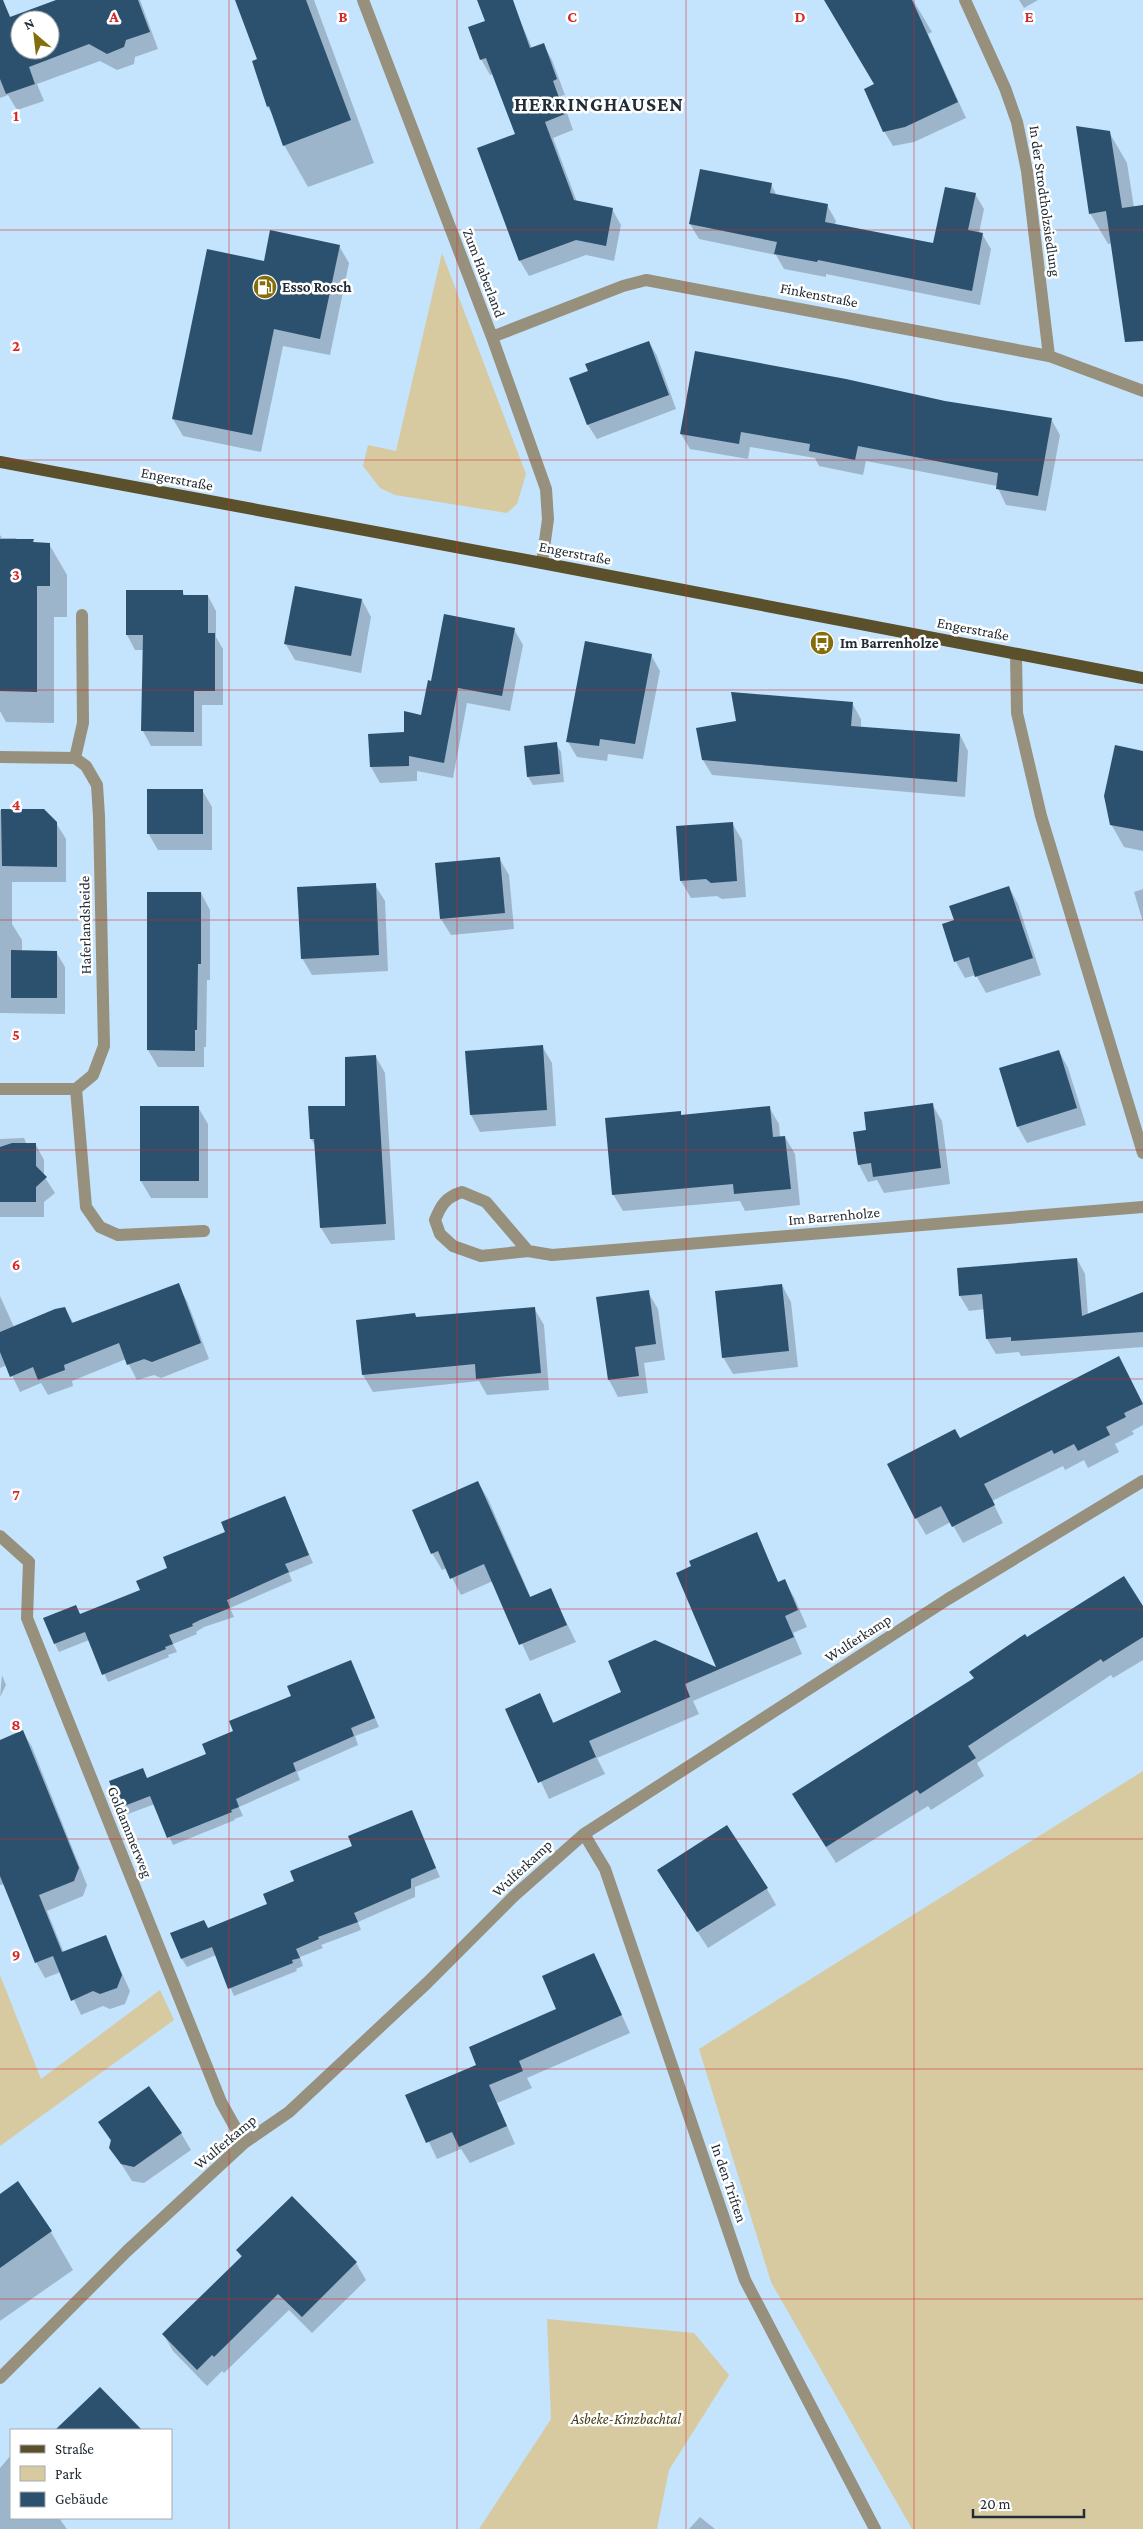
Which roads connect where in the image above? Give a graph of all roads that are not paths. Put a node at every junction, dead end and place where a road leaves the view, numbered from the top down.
1 (362, 0) edge
2 (965, 0) edge
3 (492, 337) junction
4 (1049, 356) junction
5 (1143, 390) edge
6 (0, 462) edge
7 (542, 563) junction
8 (82, 615) dead end
9 (1016, 654) junction
10 (1143, 678) edge
11 (0, 757) edge
12 (75, 758) junction
13 (0, 1089) edge
14 (76, 1089) junction
15 (1143, 1153) edge
16 (1143, 1207) edge
17 (204, 1231) dead end
18 (528, 1251) junction
19 (1143, 1481) edge
20 (0, 1536) edge
21 (584, 1834) junction
22 (244, 2143) junction
23 (0, 2378) edge
24 (876, 2529) edge

1 - 3 street, Zum Haberland
2 - 4 street, In der Strodtholzsiedlung
3 - 4 street, Finkenstraße
3 - 7 street, Zum Haberland
4 - 5 street, Finkenstraße
6 - 7 main road, Engerstraße
7 - 9 main road, Engerstraße
8 - 12 street
9 - 10 main road, Engerstraße
9 - 15 street
11 - 12 street
12 - 14 street, Haferlandsheide
13 - 14 street
14 - 17 street
16 - 18 street, Im Barrenholze
18 - 18 street, Im Barrenholze
19 - 21 street, Wulferkamp
20 - 22 street, Goldammerweg
21 - 22 street, Wulferkamp
21 - 24 street, In den Triften
22 - 23 street, Wulferkamp

